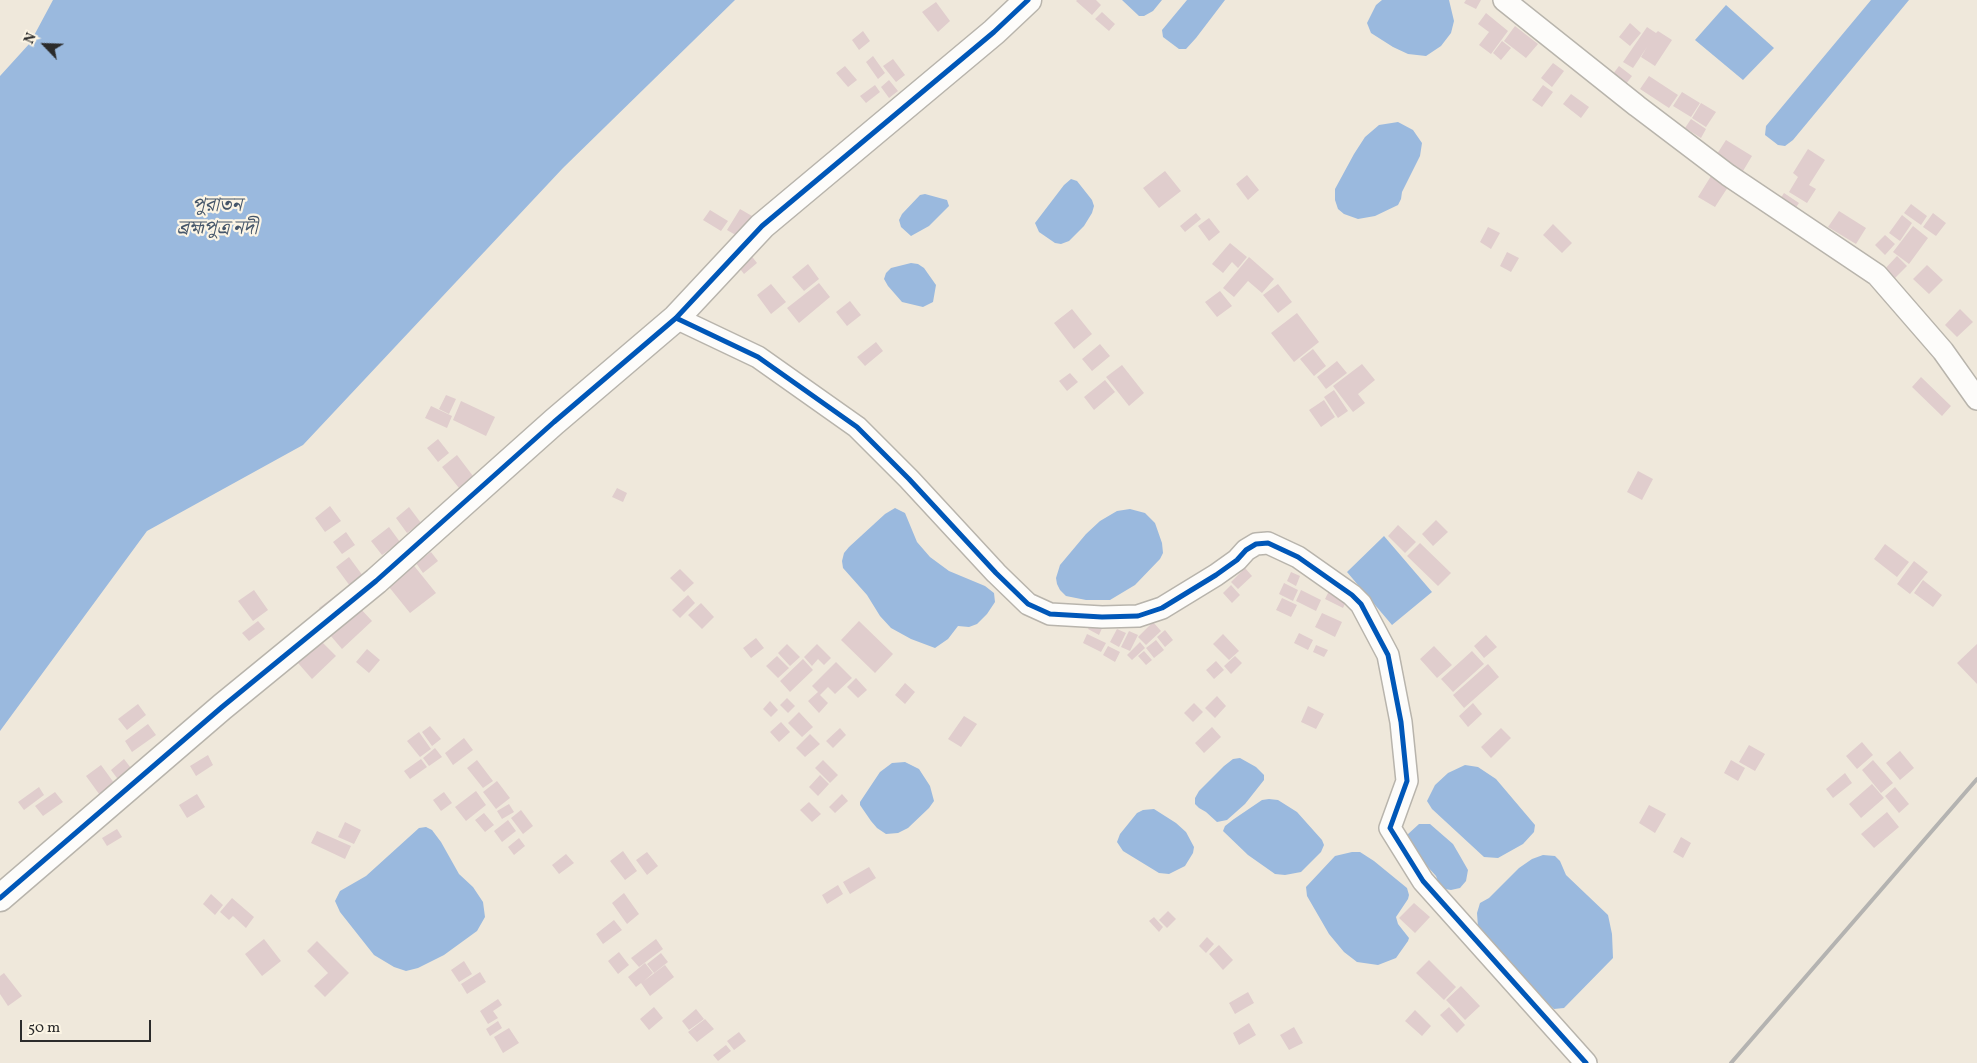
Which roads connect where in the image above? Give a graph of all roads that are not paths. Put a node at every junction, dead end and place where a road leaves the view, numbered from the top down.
1 (1028, 0) edge
2 (1504, 0) edge
3 (676, 318) junction
4 (1977, 399) edge
5 (0, 898) edge
6 (1586, 1063) edge

1 - 3 street
2 - 4 street
3 - 5 street
3 - 6 street

